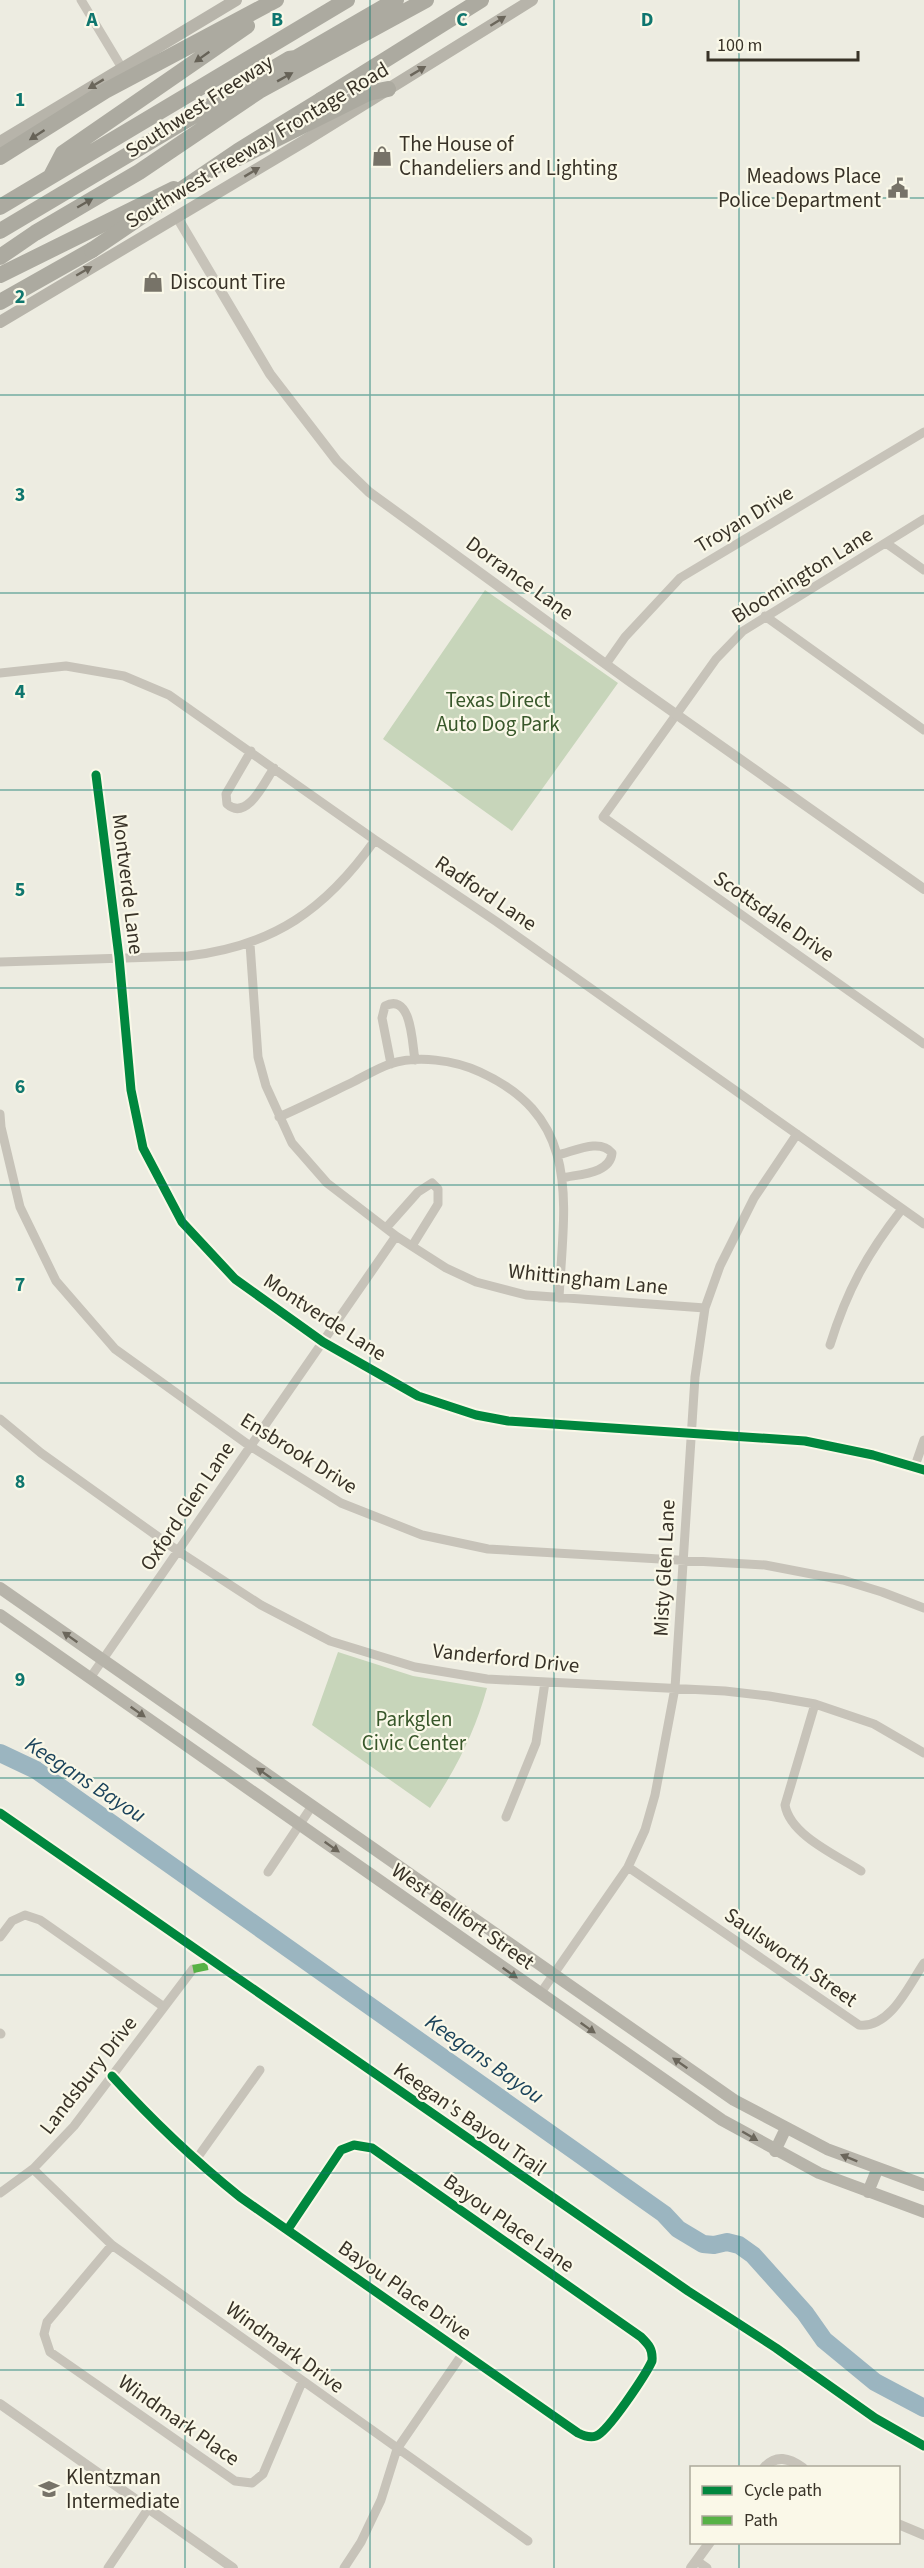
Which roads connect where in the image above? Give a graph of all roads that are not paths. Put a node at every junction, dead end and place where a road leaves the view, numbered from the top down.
1 (81, 0) edge
2 (236, 0) edge
3 (276, 0) edge
4 (285, 0) edge
5 (346, 0) edge
6 (381, 0) edge
7 (396, 0) edge
8 (426, 0) edge
9 (481, 0) edge
10 (532, 0) edge
11 (289, 59) junction
12 (122, 68) junction
13 (388, 89) junction
14 (0, 142) edge
15 (0, 157) edge
16 (51, 176) junction
17 (0, 207) edge
18 (177, 217) junction
19 (0, 231) edge
20 (0, 257) edge
21 (0, 275) edge
22 (0, 302) edge
23 (0, 322) edge
24 (924, 432) edge
25 (924, 519) edge
26 (886, 543) junction
27 (924, 570) edge
28 (765, 616) junction
29 (606, 664) junction
30 (0, 673) edge
31 (678, 714) junction
32 (924, 730) edge
33 (251, 751) junction
34 (274, 768) junction
35 (96, 775) dead end
36 (603, 816) joint
37 (375, 840) junction
38 (924, 889) edge
39 (250, 944) junction
40 (120, 957) junction
41 (0, 962) edge
42 (923, 1041) edge
43 (415, 1060) junction
44 (391, 1064) junction
45 (0, 1114) edge
46 (279, 1117) junction
47 (797, 1134) junction
48 (558, 1155) junction
49 (562, 1178) junction
50 (902, 1209) junction
51 (924, 1224) edge
52 (386, 1228) junction
53 (396, 1236) junction
54 (412, 1246) junction
55 (559, 1298) junction
56 (705, 1308) junction
57 (323, 1342) junction
58 (830, 1345) dead end
59 (0, 1419) edge
60 (691, 1432) junction
61 (924, 1440) edge
62 (250, 1446) junction
63 (919, 1468) edge
64 (178, 1551) junction
65 (682, 1562) junction
66 (0, 1588) edge
67 (924, 1608) edge
68 (0, 1616) edge
69 (101, 1660) junction
70 (90, 1678) junction
71 (545, 1682) junction
72 (675, 1688) junction
73 (815, 1704) junction
74 (924, 1753) edge
75 (312, 1806) junction
76 (506, 1817) dead end
77 (300, 1825) junction
78 (628, 1867) junction
79 (861, 1871) dead end
80 (268, 1872) dead end
81 (0, 1937) edge
82 (923, 1965) edge
83 (194, 1969) dead end
84 (554, 1976) junction
85 (540, 1994) junction
86 (164, 2007) junction
87 (260, 2070) dead end
88 (112, 2076) junction
89 (786, 2128) junction
90 (775, 2151) junction
91 (195, 2161) junction
92 (33, 2169) junction
93 (877, 2170) junction
94 (924, 2185) edge
95 (868, 2192) junction
96 (0, 2193) edge
97 (924, 2212) edge
98 (288, 2229) junction
99 (112, 2245) junction
100 (641, 2337) joint
101 (463, 2353) junction
102 (302, 2382) junction
103 (0, 2404) edge
104 (397, 2449) junction
105 (766, 2466) edge
106 (799, 2466) edge
107 (148, 2509) junction
108 (900, 2525) edge
109 (924, 2535) edge
110 (528, 2541) dead end
111 (709, 2544) edge
112 (346, 2565) edge
113 (694, 2565) edge
114 (108, 2568) edge
115 (233, 2568) edge
116 (358, 2568) edge
117 (707, 2568) edge

1 - 12 street
2 - 12 main road
3 -> 15 highway
4 -> 16 highway
5 - 16 highway, Southwest Freeway
6 - 11 highway, Southwest Freeway
7 - 11 highway, Southwest Freeway
20 -> 8 highway, Southwest Freeway
9 - 22 highway, bridge
13 -> 10 main road, Southwest Freeway Frontage Road
11 - 19 highway
12 -> 14 main road
18 -> 13 main road, Southwest Freeway Frontage Road
13 - 21 highway
16 - 17 highway, Southwest Freeway
23 -> 18 main road, Southwest Freeway Frontage Road
18 - 29 street, Dorrance Lane
24 - 29 street, Troyan Drive
25 - 26 street, Bloomington Lane
26 - 27 street
26 - 28 street, Bloomington Lane
28 - 31 street, Bloomington Lane
28 - 32 street
29 - 31 street, Dorrance Lane
30 - 33 street, Radford Lane
31 - 36 street, Bloomington Lane
31 - 38 street, Dorrance Lane
33 - 34 street, Radford Lane
33 - 34 street
34 - 37 street, Radford Lane
35 - 40 street, Montverde Lane
36 - 42 street, Scottsdale Drive
37 - 39 street
37 - 47 street, Radford Lane
39 - 40 street
39 - 46 street, Whittingham Lane
40 - 41 street
40 - 57 street, Montverde Lane
43 - 44 street
43 - 44 street
43 - 48 street
44 - 46 street
45 - 62 street, Ensbrook Drive
46 - 52 street, Whittingham Lane
47 - 50 street, Radford Lane
47 - 56 street, Misty Glen Lane
48 - 49 street
48 - 49 street
49 - 55 street
50 - 51 street, Radford Lane
50 - 58 street
52 - 53 street, Whittingham Lane
52 - 54 street
53 - 54 street, Whittingham Lane
53 - 57 street, Oxford Glen Lane
54 - 55 street, Whittingham Lane
55 - 56 street, Whittingham Lane
56 - 60 street, Misty Glen Lane
57 - 60 street, Montverde Lane
57 - 62 street, Oxford Glen Lane
59 - 64 street, Vanderford Drive
60 - 63 street, Montverde Lane
60 - 65 street, Misty Glen Lane
61 - 63 street
62 - 64 street, Oxford Glen Lane
62 - 65 street, Ensbrook Drive
64 - 69 street, Oxford Glen Lane
64 - 71 street, Vanderford Drive
65 - 67 street, Ensbrook Drive
65 - 72 street, Misty Glen Lane
69 -> 66 main road, West Bellfort Street
68 - 70 main road, West Bellfort Street
69 - 70 street, Oxford Glen Lane
75 -> 69 main road, West Bellfort Street
70 -> 77 main road, West Bellfort Street
71 - 72 street, Vanderford Drive
71 - 76 street
72 - 73 street, Vanderford Drive
72 - 78 street, Misty Glen Lane
73 - 74 street, Vanderford Drive
73 - 79 street
75 - 77 street
75 - 84 main road, West Bellfort Street
77 - 80 street
77 -> 85 main road, West Bellfort Street
78 - 82 street, Saulsworth Street
78 - 84 street, Misty Glen Lane
81 - 86 street
83 - 86 street, Landsbury Drive
84 - 85 street, Misty Glen Lane
89 -> 84 main road, West Bellfort Street
85 -> 90 main road, West Bellfort Street
86 - 88 street, Landsbury Drive
87 - 91 street
88 - 91 street, Bayou Place Drive
88 - 92 street, Landsbury Drive
89 - 90 main road
93 -> 89 main road, West Bellfort Street
90 - 95 main road, West Bellfort Street
91 - 98 street, Bayou Place Drive
92 - 96 street, Landsbury Drive
92 - 99 street, Windmark Drive
93 - 94 main road, West Bellfort Street
93 - 95 main road
95 - 97 main road, West Bellfort Street
98 - 100 street, Bayou Place Lane
98 - 101 street, Bayou Place Drive
99 - 102 street, Windmark Drive
99 - 102 street, Windmark Place
100 - 101 street, Bayou Place Drive
101 - 104 street
102 - 104 street, Windmark Drive
103 - 107 street
104 - 110 street, Windmark Drive
104 - 112 street
105 - 106 street
107 - 114 street
107 - 115 street
108 - 109 street
111 - 113 street
112 - 116 street
113 - 117 street

